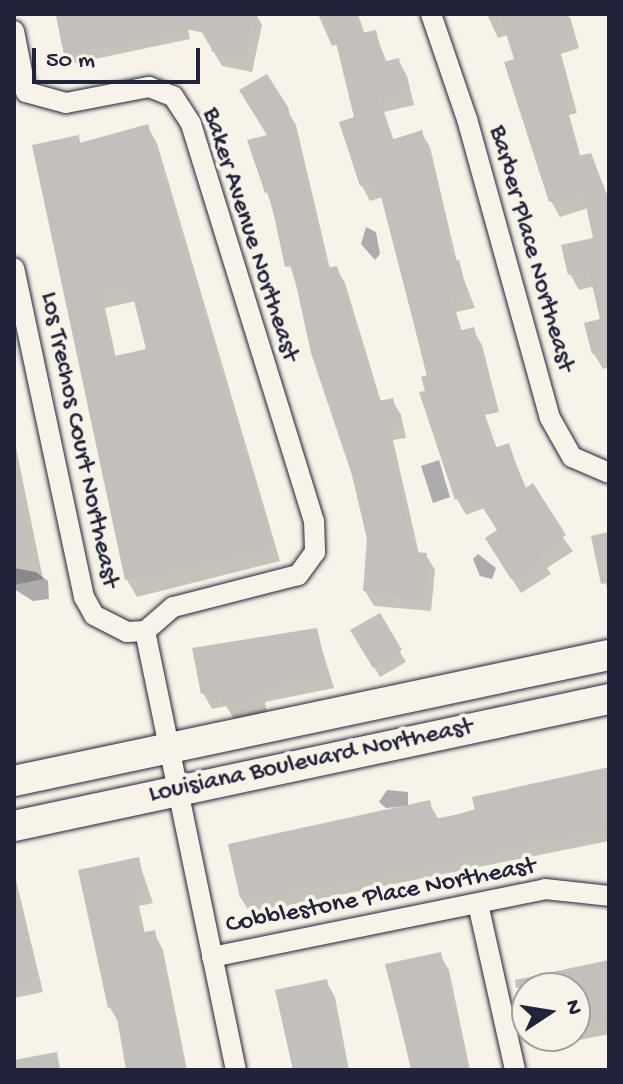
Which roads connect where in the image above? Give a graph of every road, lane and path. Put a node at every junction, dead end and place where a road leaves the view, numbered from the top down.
1 (431, 14) edge
2 (14, 31) edge
3 (20, 94) edge
4 (14, 268) edge
5 (609, 473) edge
6 (145, 631) junction
7 (609, 655) edge
8 (609, 699) edge
9 (169, 748) junction
10 (14, 781) edge
11 (177, 791) junction
12 (14, 826) edge
13 (609, 896) edge
14 (478, 904) junction
15 (212, 957) junction
16 (236, 1070) edge
17 (515, 1070) edge

1 - 5 street, Barber Place Northeast
2 - 3 street, Baker Avenue Northeast
3 - 6 street, Baker Avenue Northeast
4 - 6 street, Los Trechos Court Northeast
6 - 9 street
7 - 9 street, Louisiana Boulevard Northeast
8 - 11 street, Louisiana Boulevard Northeast
9 - 10 street, Louisiana Boulevard Northeast
9 - 11 street
11 - 12 street, Louisiana Boulevard Northeast
11 - 15 street
13 - 14 street, Cobblestone Place Northeast
14 - 15 street, Cobblestone Place Northeast
14 - 17 street
15 - 16 street

